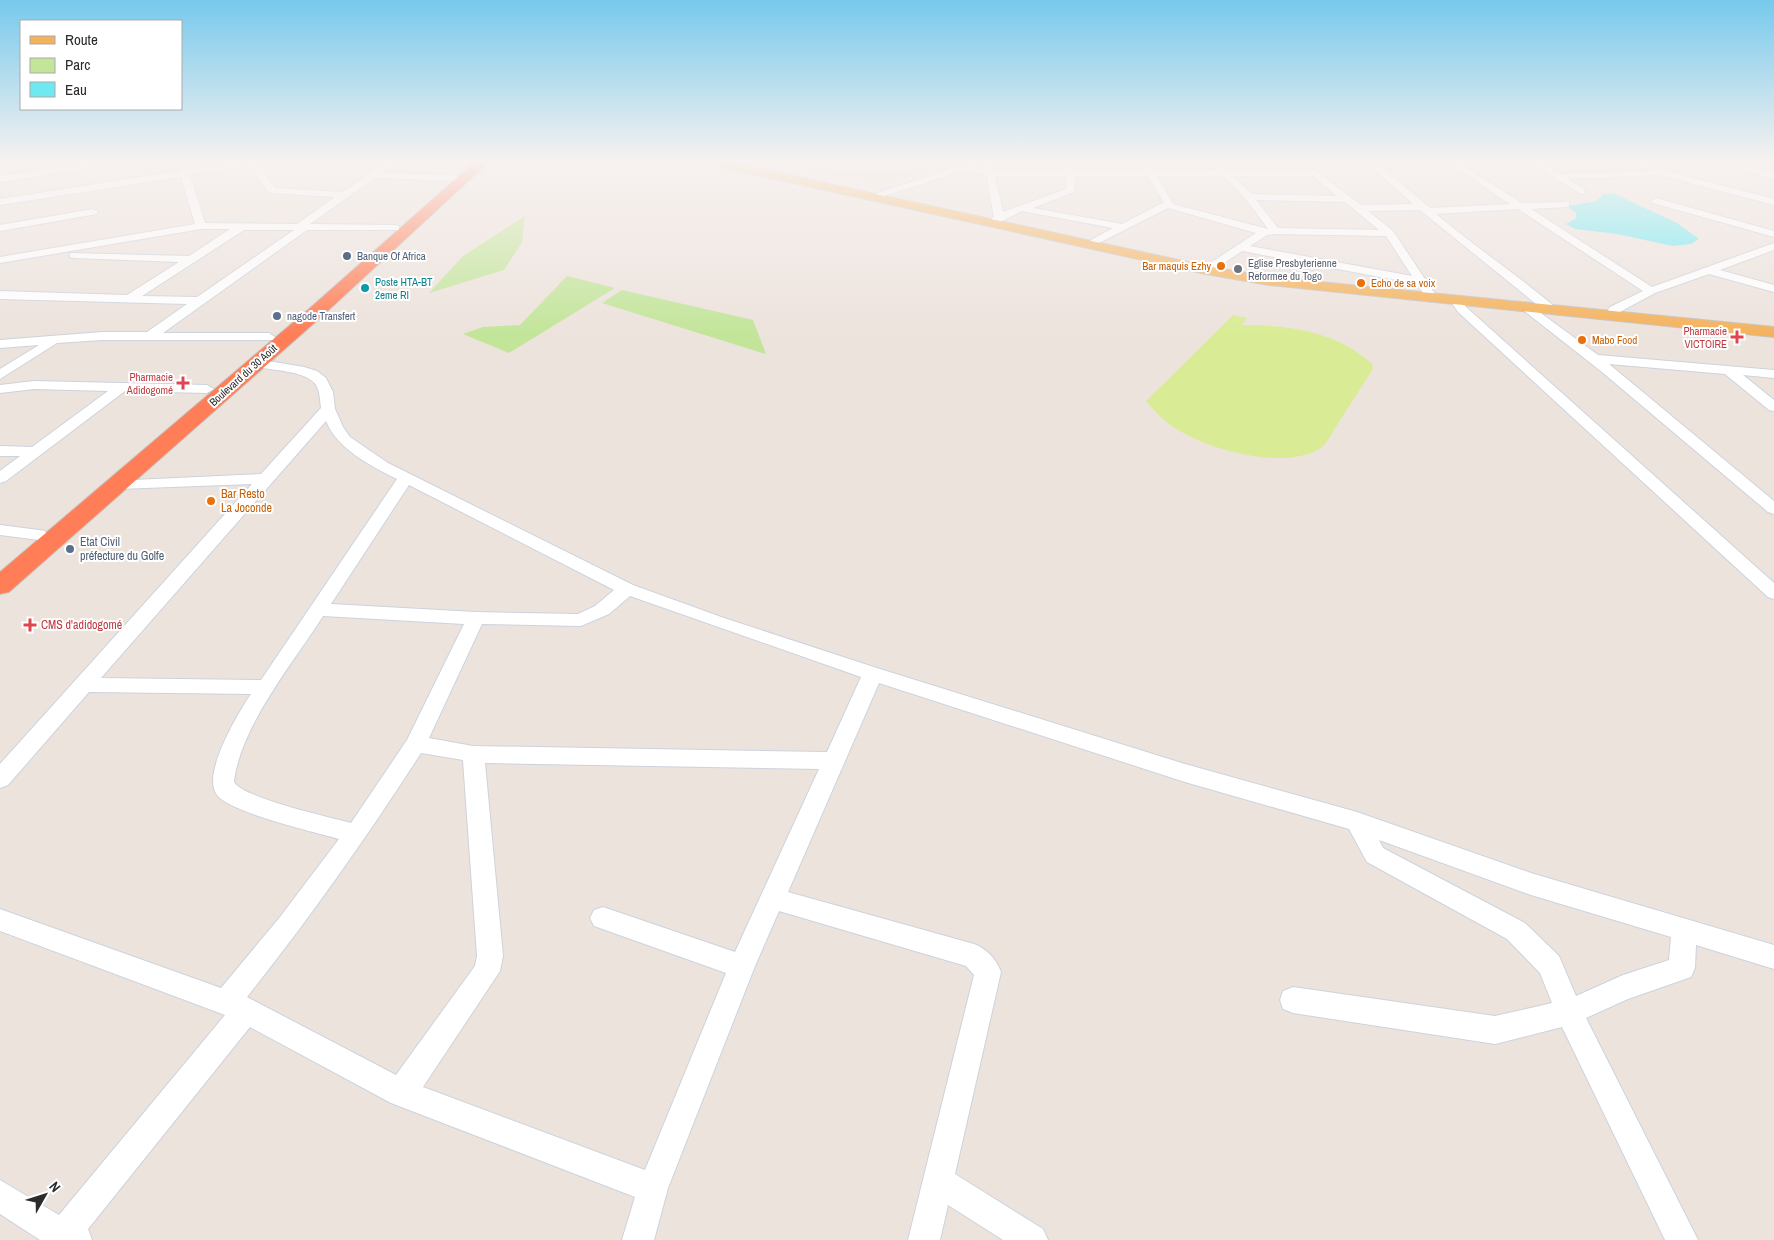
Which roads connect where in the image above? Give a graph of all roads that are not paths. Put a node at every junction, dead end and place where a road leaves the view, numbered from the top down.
1 (30, 219) edge
2 (94, 219) edge
3 (200, 219) edge
4 (314, 219) edge
5 (406, 219) edge
6 (416, 219) edge
7 (990, 219) edge
8 (999, 219) edge
9 (1078, 219) edge
10 (1139, 219) edge
11 (1217, 219) edge
12 (1266, 219) edge
13 (1373, 219) edge
14 (1436, 219) edge
15 (1541, 219) edge
16 (1720, 219) edge
17 (996, 220) junction
18 (202, 226) junction
19 (241, 227) junction
20 (303, 227) junction
21 (1122, 227) junction
22 (0, 228) edge
23 (395, 228) junction
24 (1275, 231) junction
25 (1264, 232) junction
26 (1389, 233) junction
27 (96, 234) junction
28 (1774, 234) edge
29 (1095, 242) junction
30 (1774, 246) edge
31 (1242, 248) junction
32 (37, 254) junction
33 (190, 259) junction
34 (0, 260) edge
35 (1211, 267) junction
36 (1712, 271) junction
37 (1426, 288) junction
38 (1774, 289) edge
39 (1651, 291) junction
40 (0, 295) edge
41 (15, 296) junction
42 (129, 299) junction
43 (1456, 300) junction
44 (199, 301) junction
45 (0, 305) edge
46 (1527, 307) junction
47 (1548, 307) junction
48 (1614, 310) junction
49 (306, 313) junction
50 (1774, 327) edge
51 (1774, 332) edge
52 (150, 336) junction
53 (269, 337) junction
54 (56, 339) junction
55 (0, 344) edge
56 (1594, 359) junction
57 (256, 363) junction
58 (1728, 370) junction
59 (1774, 374) edge
60 (0, 375) edge
61 (121, 388) junction
62 (0, 389) edge
63 (217, 389) junction
64 (1774, 407) edge
65 (328, 409) junction
66 (0, 450) edge
67 (34, 452) junction
68 (0, 478) edge
69 (265, 478) junction
70 (406, 479) junction
71 (108, 484) junction
72 (1774, 509) edge
73 (0, 530) edge
74 (39, 535) junction
75 (0, 567) edge
76 (0, 586) edge
77 (627, 589) junction
78 (1774, 593) edge
79 (320, 610) junction
80 (476, 618) junction
81 (873, 674) junction
82 (83, 685) junction
83 (265, 686) junction
84 (416, 744) junction
85 (473, 754) junction
86 (833, 761) junction
87 (0, 779) edge
88 (1357, 822) junction
89 (356, 834) junction
90 (772, 898) junction
91 (603, 918) dead end
92 (0, 920) edge
93 (1684, 932) junction
94 (1774, 957) edge
95 (742, 966) junction
96 (1293, 1000) dead end
97 (236, 1006) junction
98 (1570, 1012) junction
99 (401, 1093) junction
100 (938, 1181) junction
101 (653, 1188) junction
102 (0, 1196) edge
103 (69, 1238) edge
104 (638, 1240) edge
105 (924, 1240) edge
106 (1032, 1240) edge
107 (1682, 1240) edge

1 - 22 street
2 - 27 street
3 - 18 street
4 - 20 street
5 - 23 highway, Boulevard du 30 Août
6 - 49 highway, Boulevard du 30 Août
7 - 17 main road
8 - 17 street
9 - 21 street
10 - 21 street
11 - 25 street
12 - 24 street
13 - 26 street
14 - 47 street
15 - 39 street
16 - 28 street
17 - 29 main road
17 - 43 main road
18 - 19 street
18 - 27 street
19 - 20 street
19 - 33 street
20 - 23 street
20 - 44 street
21 - 29 street
23 - 49 highway, Boulevard du 30 Août
24 - 25 street
24 - 26 street
25 - 31 street
26 - 37 street
27 - 32 street
29 - 35 main road
30 - 36 street
31 - 35 street
31 - 37 street
32 - 33 street
32 - 34 street
33 - 42 street
35 - 37 main road
36 - 38 street
36 - 39 street
37 - 47 main road
39 - 48 street
40 - 41 street
41 - 42 street
41 - 45 street
42 - 44 street
43 - 46 main road
43 - 78 street
44 - 52 street
46 - 47 main road
46 - 56 street
47 - 48 main road
47 - 51 main road
48 - 50 main road
49 - 53 highway, Boulevard du 30 Août
49 - 57 highway, Boulevard du 30 Août
52 - 53 street
52 - 54 street
53 - 63 highway, Boulevard du 30 Août
54 - 55 street
54 - 60 street
56 - 58 street
56 - 72 street
57 - 63 highway, Boulevard du 30 Août
57 - 65 street
58 - 59 street
58 - 64 street
61 - 62 street
61 - 63 street
61 - 67 street
63 - 71 highway, Boulevard du 30 Août
65 - 69 street
65 - 70 street
66 - 67 street
67 - 68 street
69 - 71 street
69 - 82 street
70 - 77 street
70 - 79 street
71 - 74 highway, Boulevard du 30 Août
71 - 76 highway, Boulevard du 30 Août
73 - 74 street
74 - 75 highway, Boulevard du 30 Août
77 - 80 street
77 - 81 street
79 - 80 street
79 - 83 street
80 - 84 street
81 - 86 street
81 - 88 street
82 - 83 street
82 - 87 street
83 - 89 street
84 - 85 street
84 - 89 street
85 - 86 street
85 - 99 street
86 - 90 street
88 - 93 street
88 - 98 street
89 - 97 street
90 - 95 street
90 - 100 street
91 - 95 street
92 - 97 street
93 - 94 street
93 - 98 street
95 - 101 street
96 - 98 street
97 - 99 street
97 - 103 street
98 - 107 street
99 - 101 street
100 - 105 street
100 - 106 street
101 - 104 street
102 - 103 street

